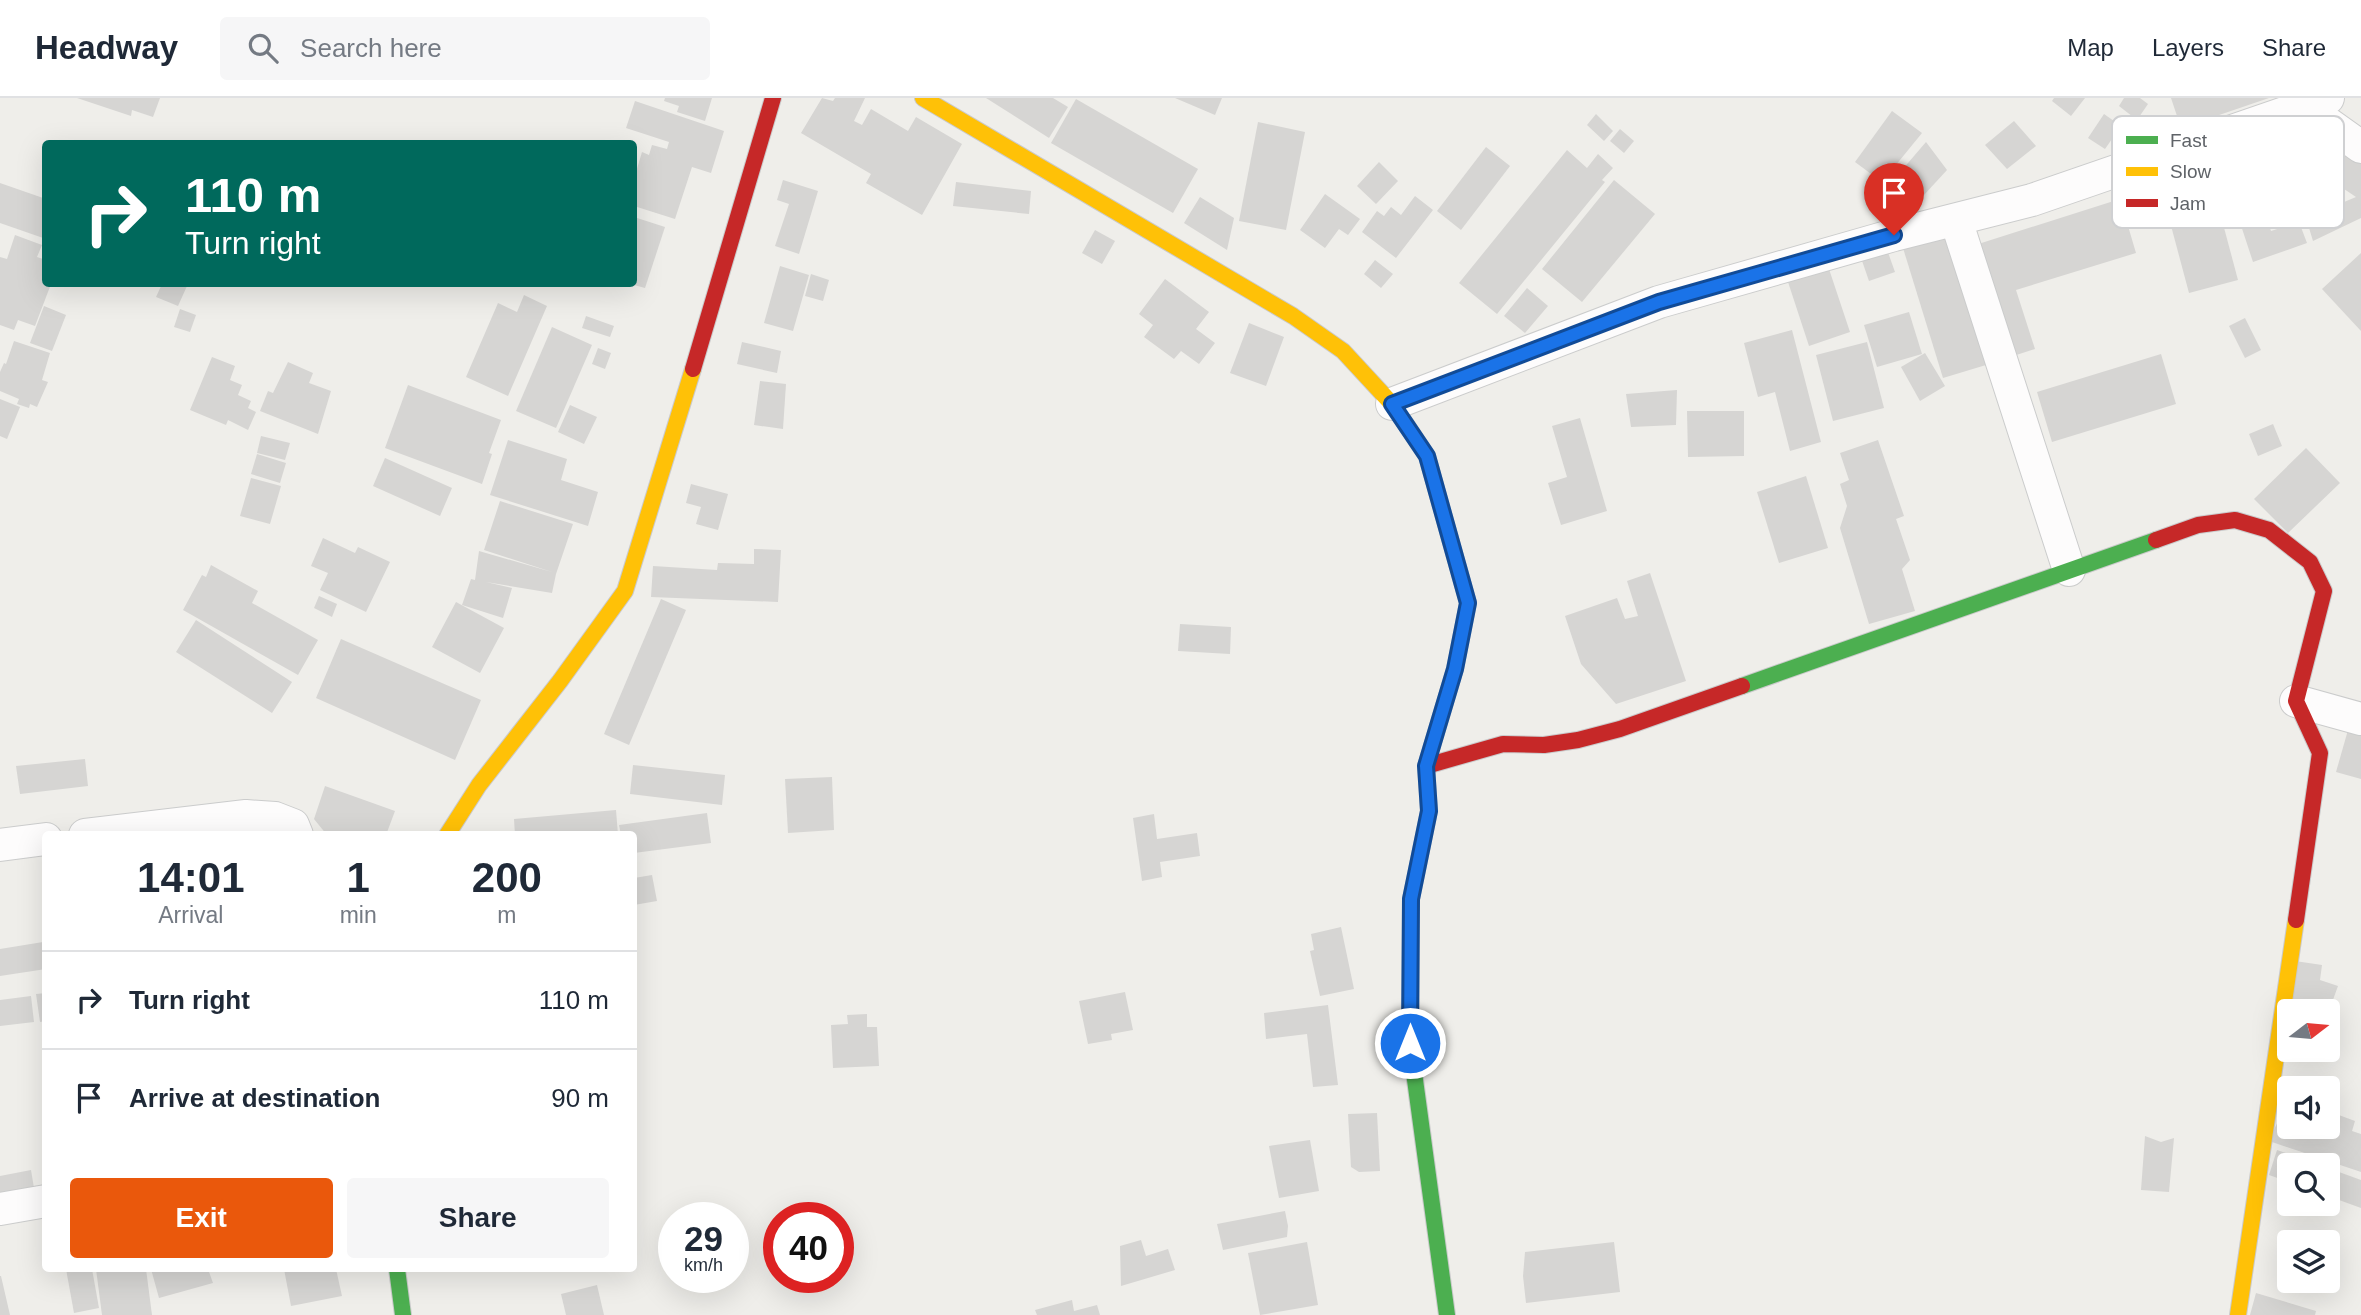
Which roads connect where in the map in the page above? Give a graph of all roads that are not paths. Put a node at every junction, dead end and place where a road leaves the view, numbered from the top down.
1 (773, 98) edge
2 (923, 98) edge
3 (2317, 102) edge
4 (2276, 116) edge
5 (2331, 116) edge
6 (2344, 130) edge
7 (2361, 147) edge
8 (2112, 172) edge
9 (1956, 220) junction
10 (1392, 404) junction
11 (2069, 570) junction
12 (2296, 701) junction
13 (2361, 719) edge
14 (1426, 766) junction
15 (119, 831) edge
16 (295, 831) edge
17 (450, 831) edge
18 (42, 840) edge
19 (0, 845) edge
20 (42, 1202) edge
21 (0, 1209) edge
22 (397, 1272) edge
23 (403, 1315) edge
24 (1447, 1315) edge
25 (2238, 1315) edge

1 - 17 street
2 - 10 street
3 - 4 street
3 - 5 street
6 - 7 street
8 - 9 street
9 - 10 street
9 - 11 street
10 - 14 street
11 - 12 street
11 - 14 street
12 - 13 street
12 - 25 street
14 - 24 street
15 - 16 street
18 - 19 street
20 - 21 street
22 - 23 street

